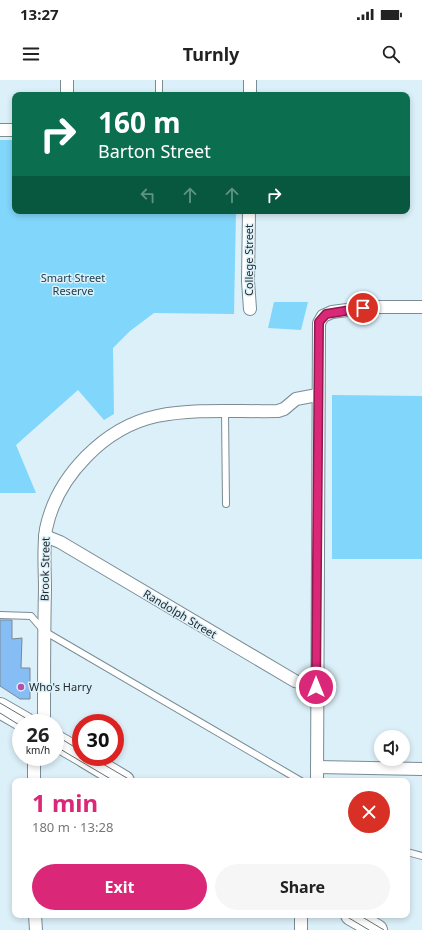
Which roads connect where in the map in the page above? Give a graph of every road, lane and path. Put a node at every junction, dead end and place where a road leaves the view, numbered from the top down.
1 (67, 80) edge
2 (159, 80) edge
3 (250, 80) edge
4 (67, 92) edge
5 (159, 92) edge
6 (250, 92) edge
7 (0, 130) edge
8 (12, 130) edge
9 (249, 214) edge
10 (422, 307) edge
11 (250, 309) dead end
12 (317, 395) junction
13 (225, 412) junction
14 (226, 504) dead end
15 (46, 536) junction
16 (0, 615) edge
17 (44, 630) junction
18 (316, 687) junction
19 (0, 708) edge
20 (44, 714) edge
21 (12, 715) edge
22 (34, 766) edge
23 (99, 766) edge
24 (317, 767) junction
25 (422, 769) edge
26 (34, 778) edge
27 (119, 778) edge
28 (296, 778) edge
29 (317, 778) edge
30 (410, 853) edge
31 (422, 856) edge
32 (35, 918) edge
33 (302, 918) edge
34 (356, 918) edge
35 (36, 930) edge
36 (301, 930) edge
37 (377, 930) edge

1 - 4 street
2 - 5 lane
3 - 6 street
7 - 8 street
9 - 11 street, College Street
10 - 12 street
12 - 13 street, Brook Street
12 - 18 street
13 - 14 lane
13 - 15 street, Brook Street
15 - 17 street, Brook Street
15 - 18 street, Randolph Street
16 - 17 lane
17 - 20 street, Brook Street
17 - 28 lane
18 - 24 street
19 - 21 main road
22 - 26 street
23 - 27 main road
24 - 25 street
24 - 29 street
30 - 31 lane
32 - 35 street
33 - 36 street
34 - 37 main road

